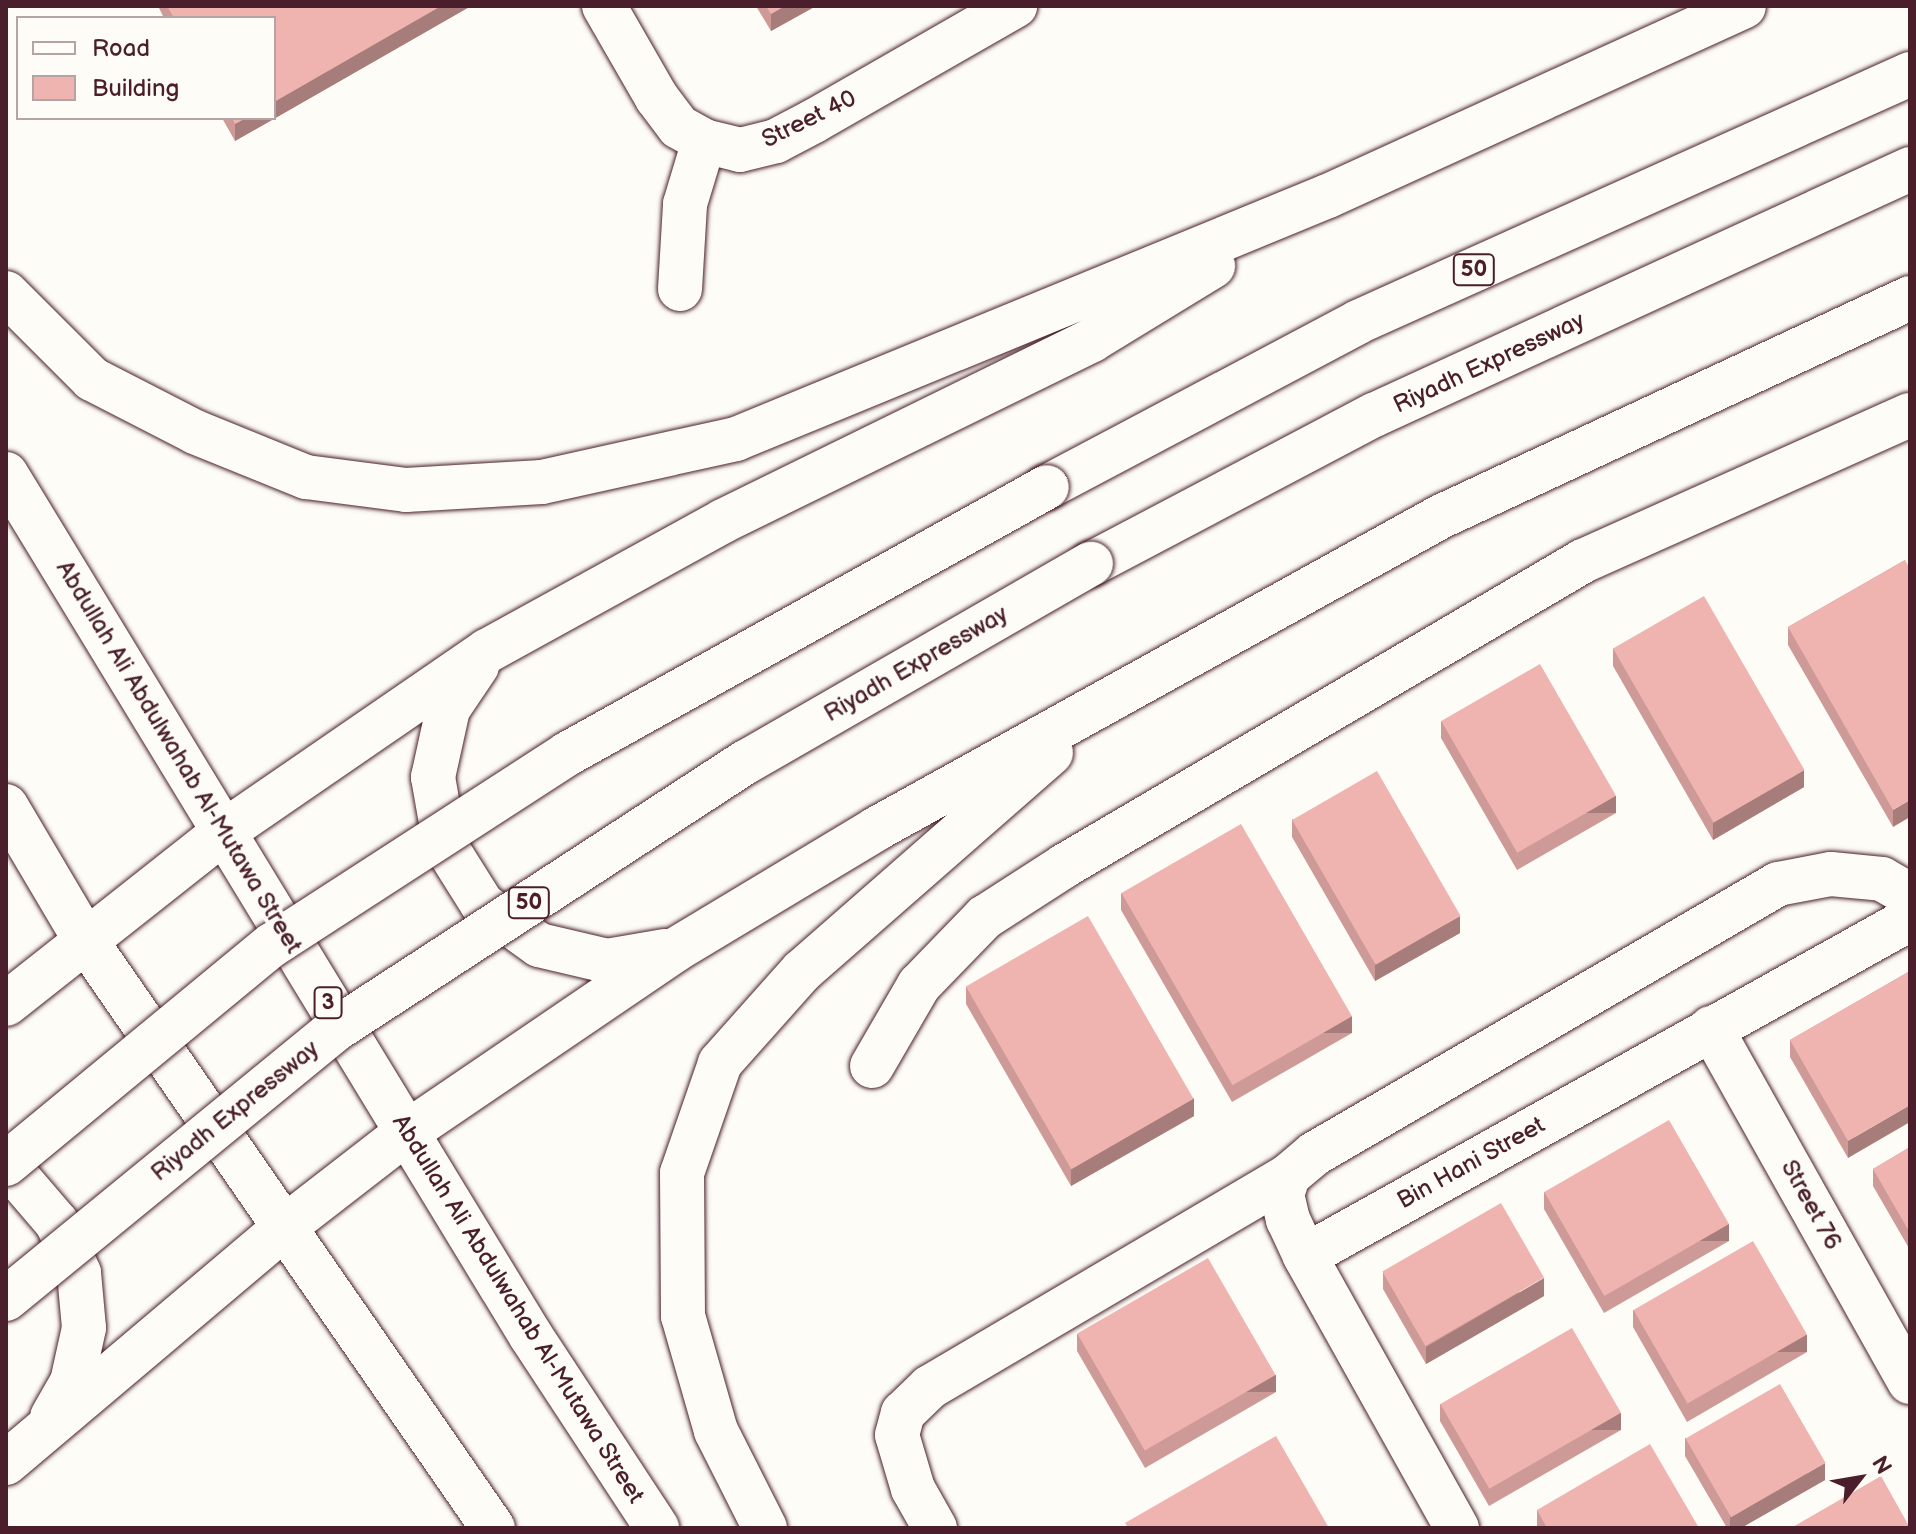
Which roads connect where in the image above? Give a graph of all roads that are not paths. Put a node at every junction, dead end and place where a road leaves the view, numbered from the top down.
1 (604, 6) edge
2 (1015, 6) edge
3 (1744, 6) edge
4 (1910, 74) edge
5 (704, 141) junction
6 (1910, 169) edge
7 (1328, 196) junction
8 (680, 289) dead end
9 (6, 293) edge
10 (1910, 298) edge
11 (1910, 415) edge
12 (6, 474) edge
13 (487, 651) junction
14 (1114, 698) junction
15 (6, 806) edge
16 (225, 831) junction
17 (1910, 895) edge
18 (1910, 919) edge
19 (84, 938) junction
20 (675, 950) junction
21 (6, 1004) edge
22 (1711, 1028) junction
23 (872, 1066) dead end
24 (406, 1133) junction
25 (6, 1164) edge
26 (6, 1171) edge
27 (1288, 1176) junction
28 (286, 1226) junction
29 (1305, 1256) junction
30 (6, 1299) edge
31 (1910, 1382) edge
32 (44, 1430) junction
33 (6, 1463) edge
34 (493, 1528) edge
35 (657, 1528) edge
36 (765, 1528) edge
37 (935, 1528) edge
38 (1457, 1528) edge

1 - 5 main road, Street 40
2 - 5 main road, Street 40
3 - 7 main road
4 - 25 main road, 50, bridge
5 - 8 main road
6 - 30 main road, Riyadh Expressway / 50, bridge
7 - 9 main road
7 - 13 main road
10 - 14 main road
11 - 23 main road
12 - 16 main road, Abdullah Ali Abdulwahab Al-Mutawa Street / 3
13 - 16 main road
13 - 20 main road
14 - 20 main road
14 - 36 main road
15 - 19 main road
16 - 19 main road
16 - 24 main road, Abdullah Ali Abdulwahab Al-Mutawa Street / 3
17 - 27 main road
18 - 22 main road, Bin Hani Street
19 - 21 main road
19 - 28 main road
20 - 24 main road
22 - 29 main road, Bin Hani Street
22 - 31 main road, Street 76
24 - 28 main road
24 - 35 main road, Abdullah Ali Abdulwahab Al-Mutawa Street / 3
26 - 32 main road
27 - 29 main road
27 - 37 main road
28 - 32 main road
28 - 34 main road
29 - 38 main road
32 - 33 main road

